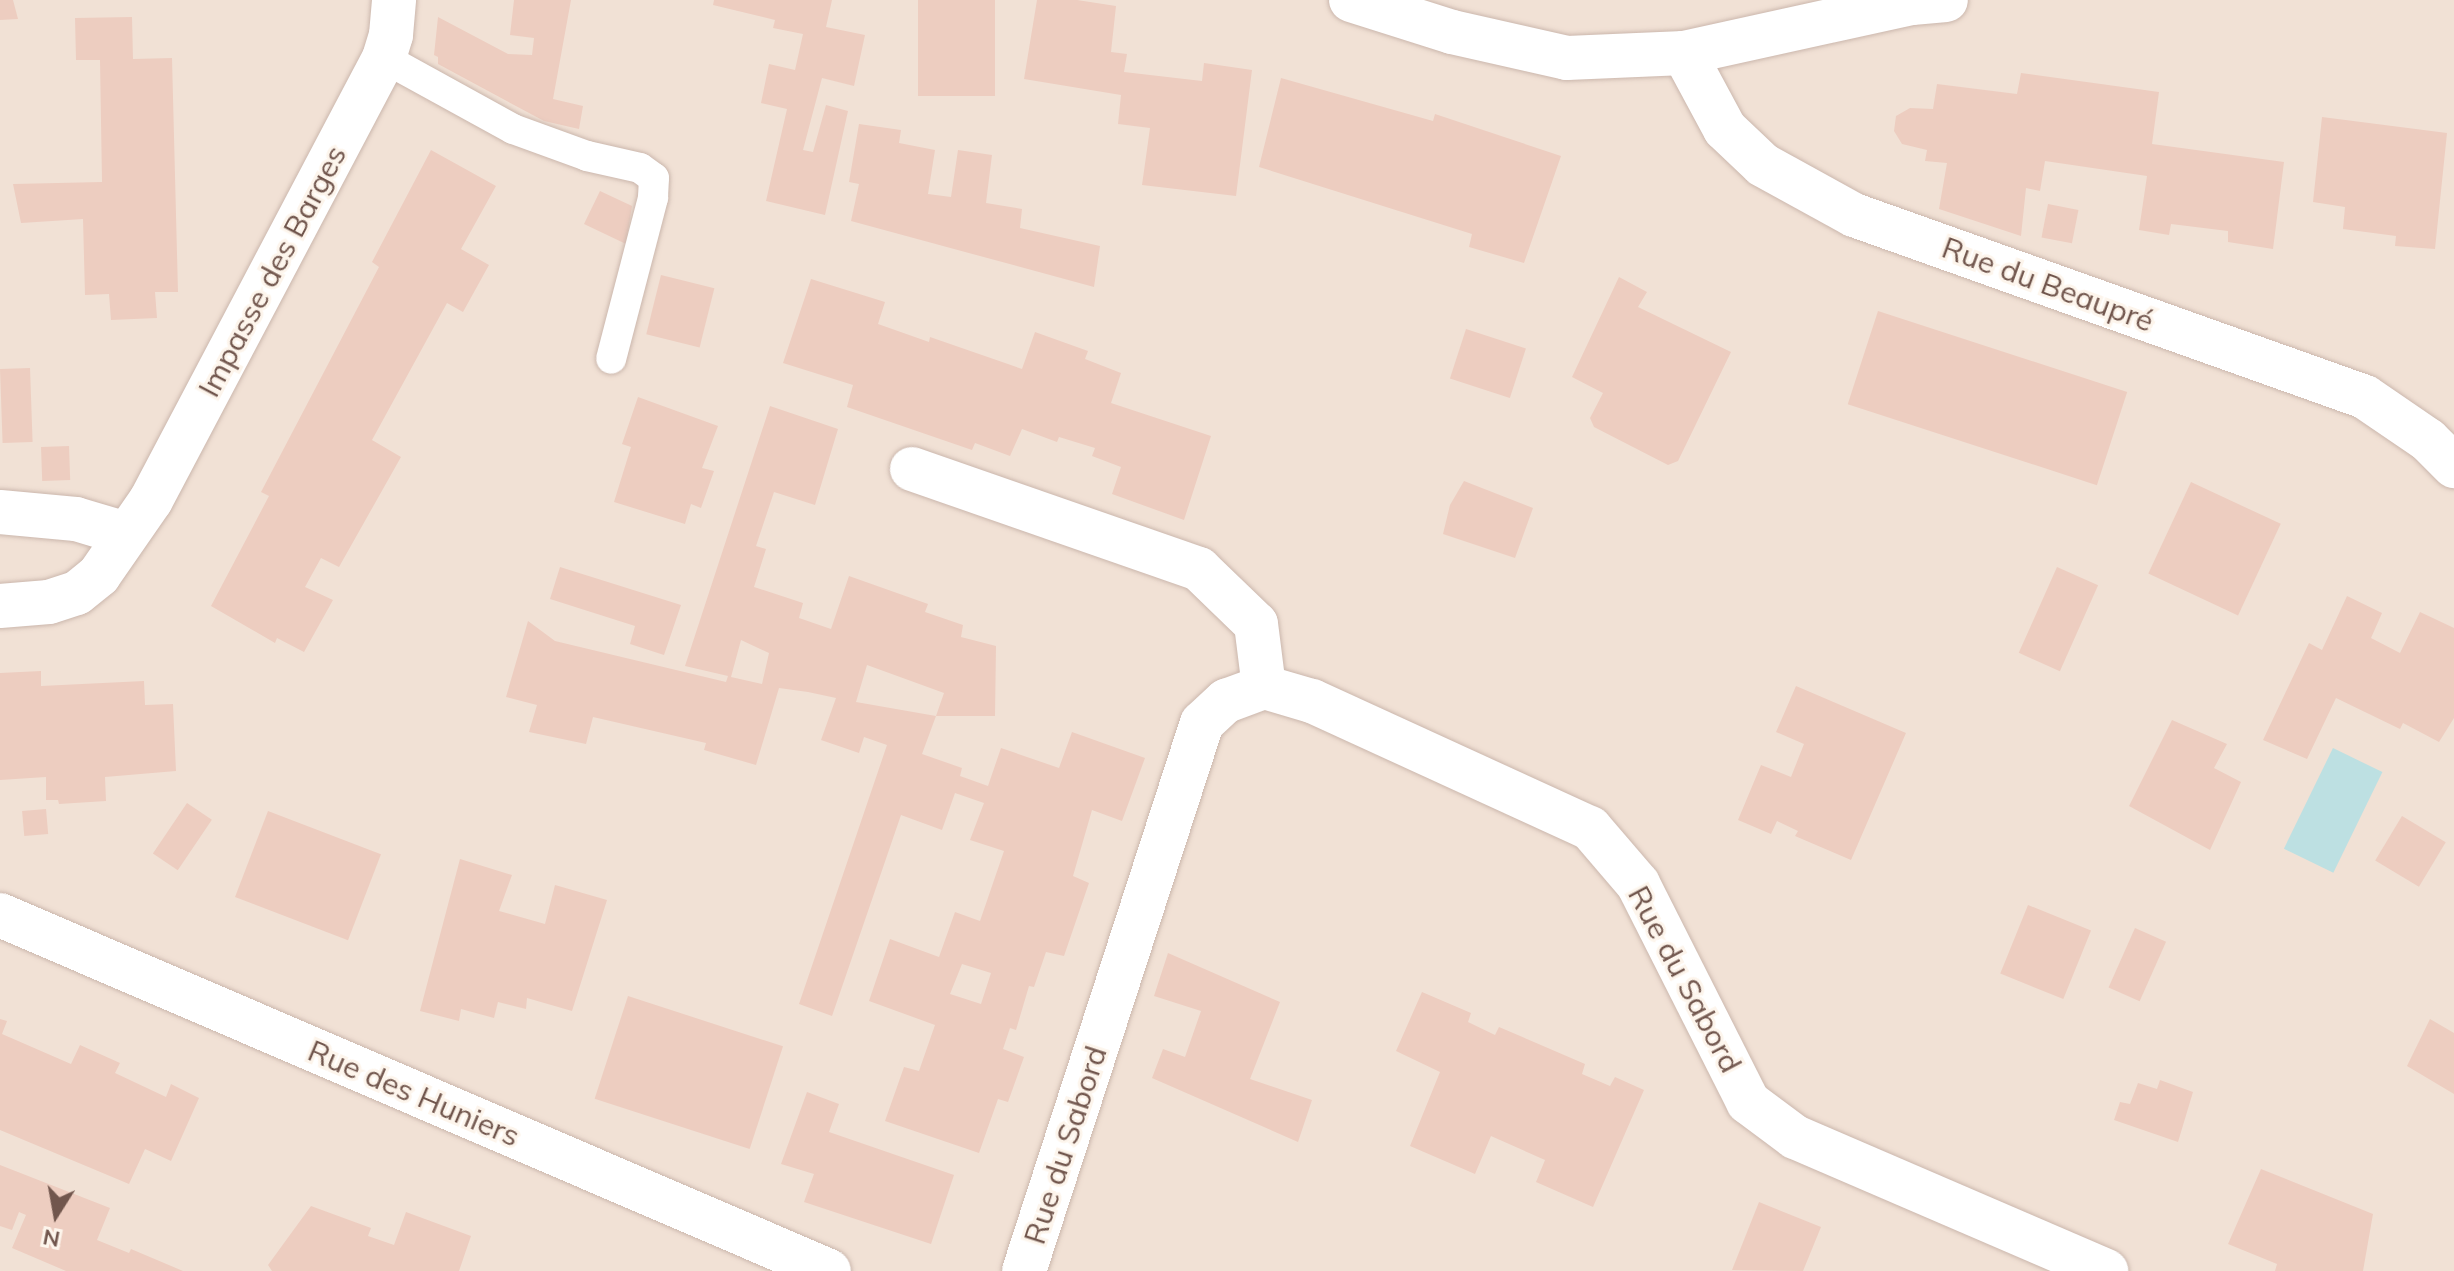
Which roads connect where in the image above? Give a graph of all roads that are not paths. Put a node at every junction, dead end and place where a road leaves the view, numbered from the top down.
1 (394, 0) edge
2 (1351, 0) edge
3 (1946, 0) edge
4 (1684, 53) junction
5 (384, 58) junction
6 (611, 359) dead end
7 (2454, 466) edge
8 (912, 469) dead end
9 (0, 512) edge
10 (126, 534) junction
11 (0, 606) edge
12 (1264, 687) junction
13 (0, 915) edge
14 (829, 1271) edge
15 (1024, 1271) edge
16 (2106, 1271) edge

1 - 5 street, Impasse des Barges
2 - 4 street
3 - 4 street
4 - 7 street, Rue du Beaupré
5 - 6 lane
5 - 10 street, Impasse des Barges
8 - 12 street
9 - 10 street
10 - 11 street, Impasse des Barges
12 - 15 street, Rue du Sabord
12 - 16 street, Rue du Sabord
13 - 14 street, Rue des Huniers

